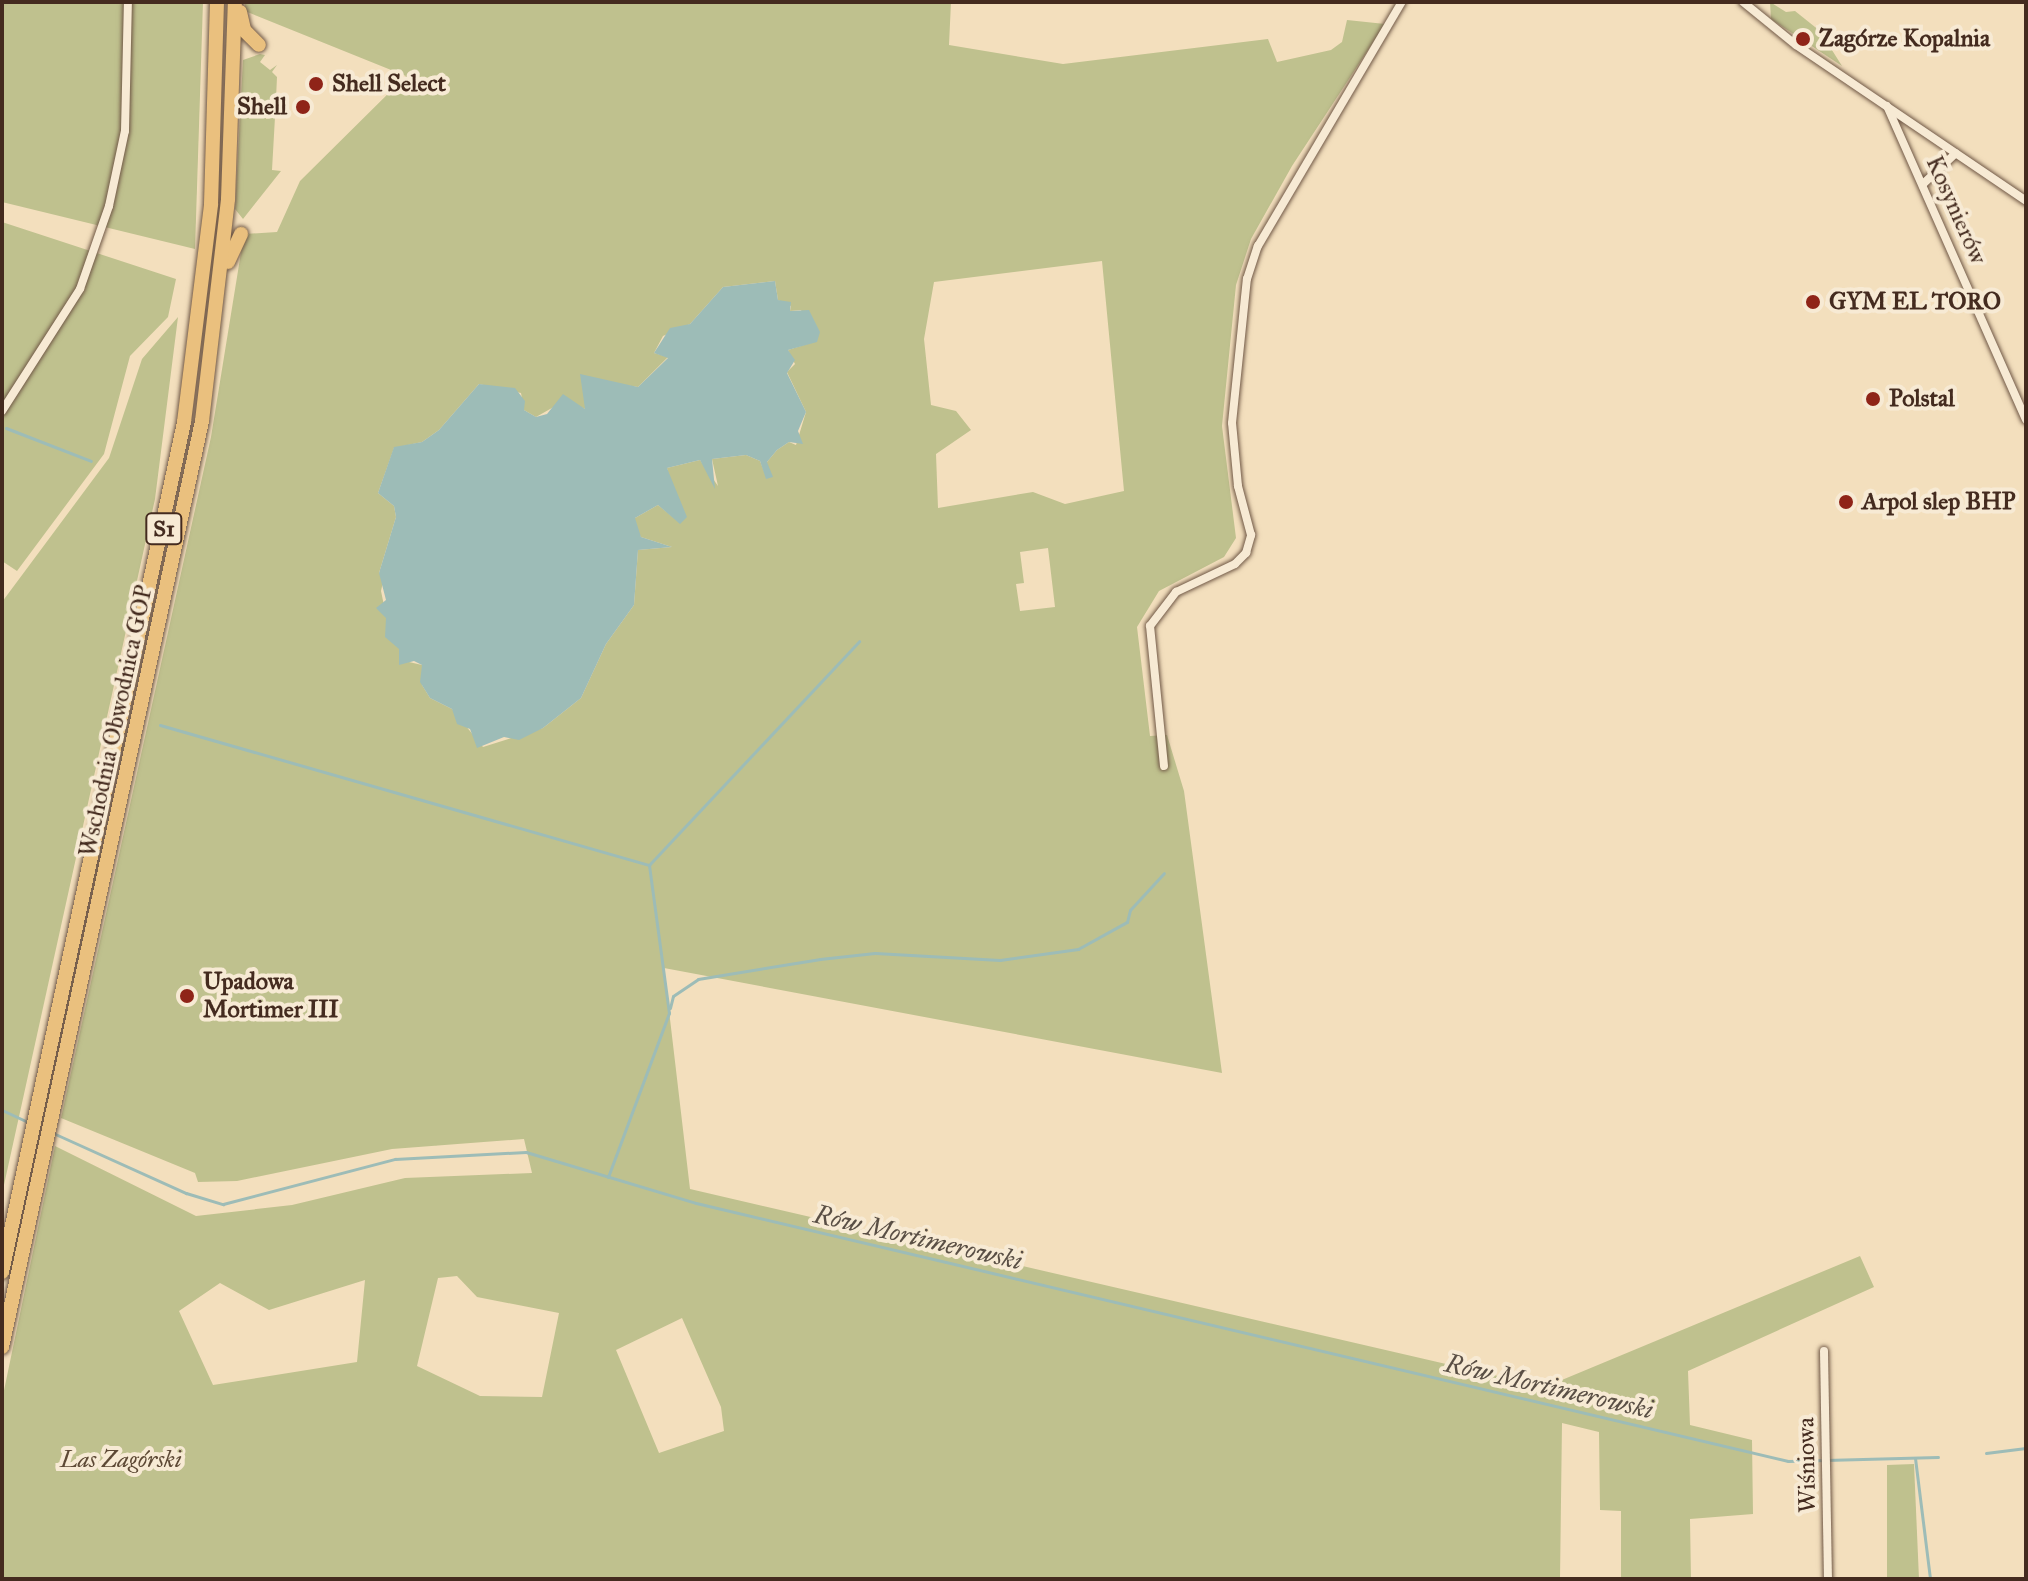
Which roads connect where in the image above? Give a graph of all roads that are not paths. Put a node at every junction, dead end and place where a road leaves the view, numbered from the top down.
1 (128, 2) edge
2 (217, 2) edge
3 (237, 2) edge
4 (1402, 2) edge
5 (1743, 2) edge
6 (259, 45) dead end
7 (1886, 104) junction
8 (1956, 153) junction
9 (1923, 184) junction
10 (2026, 201) edge
11 (241, 234) dead end
12 (219, 293) junction
13 (2, 411) edge
14 (2026, 420) edge
15 (1164, 766) dead end
16 (59, 1048) junction
17 (2, 1272) edge
18 (2, 1347) edge
19 (1824, 1351) dead end
20 (1828, 1579) edge

1 - 13 street
2 - 16 highway, Wschodnia Obwodnica GOP / S1
3 - 6 highway
3 - 12 highway, Wschodnia Obwodnica GOP / S1
4 - 15 street
5 - 7 street
7 - 8 street
7 - 9 street, Kosynierów
8 - 9 street
8 - 10 street
9 - 14 street, Kosynierów
11 - 12 highway
12 - 16 highway, Wschodnia Obwodnica GOP / S1
16 - 17 highway, Wschodnia Obwodnica GOP / S1
16 - 18 highway, Wschodnia Obwodnica GOP / S1
19 - 20 street, Wiśniowa

